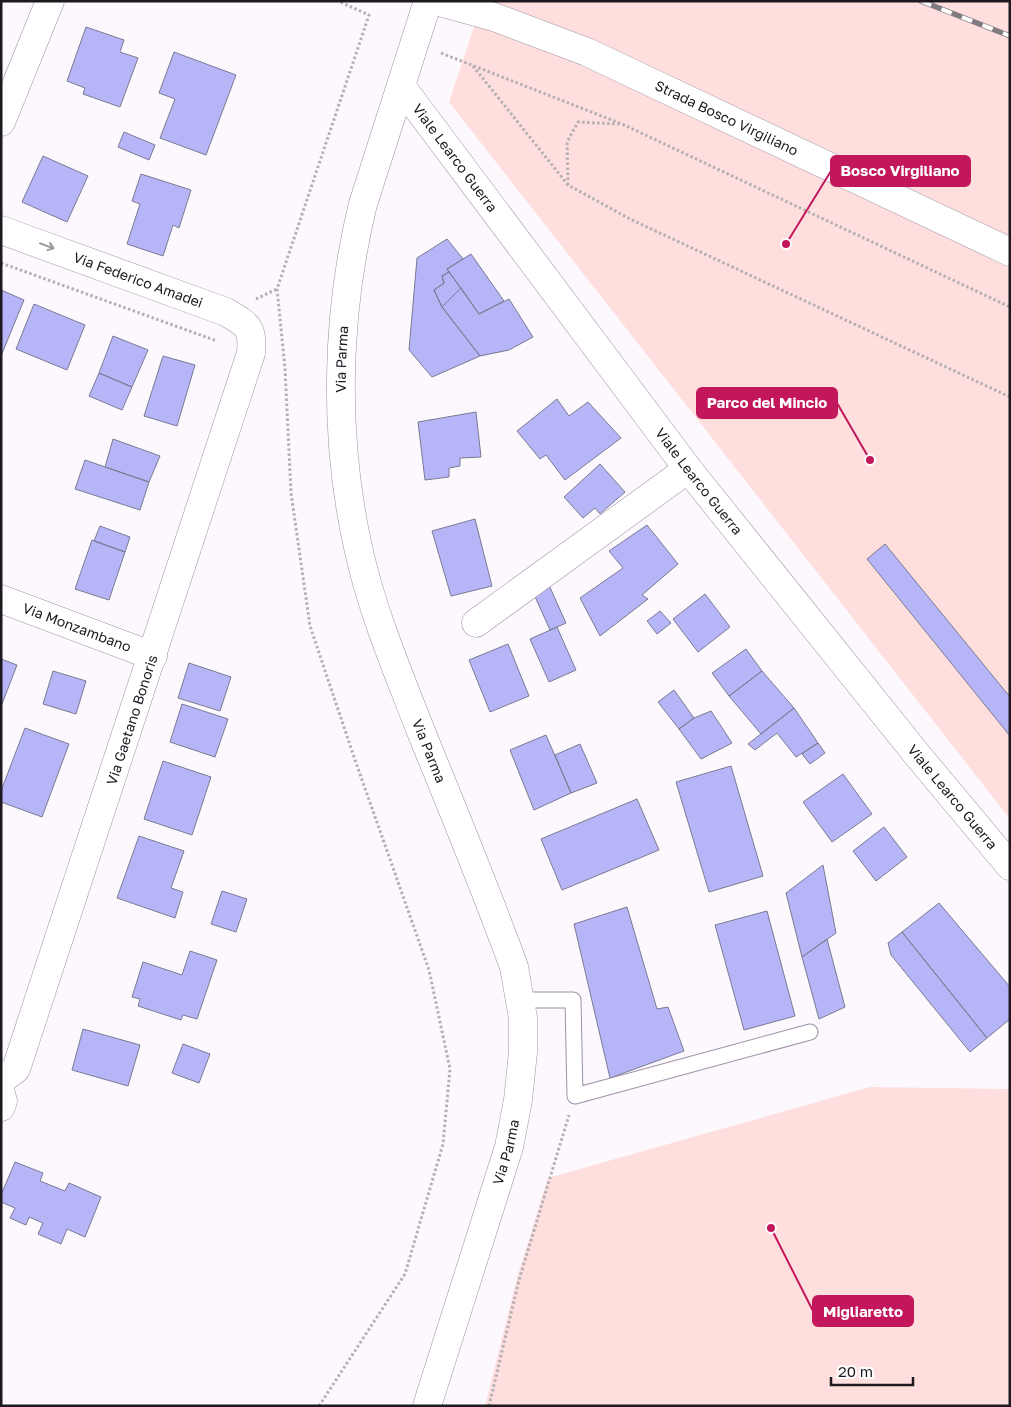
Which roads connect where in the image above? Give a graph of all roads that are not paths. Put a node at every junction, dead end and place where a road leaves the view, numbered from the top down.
1 (50, 1) edge
2 (428, 1) edge
3 (436, 1) edge
4 (401, 86) junction
5 (1, 122) edge
6 (1, 230) edge
7 (1010, 252) edge
8 (251, 353) joint
9 (688, 469) junction
10 (1, 599) edge
11 (476, 623) dead end
12 (153, 656) junction
13 (1010, 866) edge
14 (520, 1000) junction
15 (810, 1032) dead end
16 (1, 1080) edge
17 (1, 1094) edge
18 (1, 1107) edge
19 (427, 1406) edge

1 - 5 street
2 - 4 street, Via Parma
3 - 7 street, Strada Bosco Virgiliano
4 - 9 street, Viale Learco Guerra
4 - 14 street, Via Parma
6 -> 8 street, Via Federico Amadei
8 - 12 street, Via Gaetano Bonoris
9 - 11 street
9 - 13 street, Viale Learco Guerra
10 - 12 street, Via Monzambano
12 - 16 street, Via Gaetano Bonoris
14 - 15 lane
14 - 19 street, Via Parma
17 - 18 street

